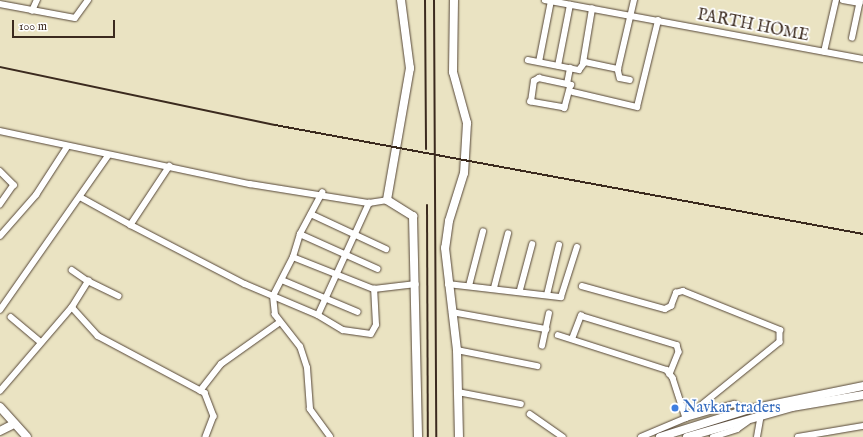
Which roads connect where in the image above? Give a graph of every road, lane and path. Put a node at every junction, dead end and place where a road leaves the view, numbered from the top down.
1 (37, 0) edge
2 (88, 0) edge
3 (401, 0) edge
4 (454, 0) edge
5 (634, 0) edge
6 (836, 0) edge
7 (843, 0) edge
8 (548, 1) edge
9 (860, 1) edge
10 (0, 4) edge
11 (570, 5) junction
12 (592, 9) junction
13 (32, 11) junction
14 (629, 15) junction
15 (658, 21) junction
16 (852, 38) dead end
17 (824, 52) junction
18 (863, 59) edge
19 (528, 60) dead end
20 (539, 62) junction
21 (583, 63) junction
22 (558, 66) junction
23 (570, 68) junction
24 (618, 69) junction
25 (630, 80) dead end
26 (567, 84) junction
27 (573, 92) dead end
28 (0, 131) edge
29 (67, 147) junction
30 (108, 156) junction
31 (170, 166) junction
32 (0, 171) edge
33 (322, 194) junction
34 (80, 197) junction
35 (387, 200) junction
36 (369, 203) junction
37 (0, 205) edge
38 (311, 214) junction
39 (131, 225) junction
40 (483, 232) dead end
41 (300, 234) junction
42 (355, 234) junction
43 (508, 234) dead end
44 (0, 236) edge
45 (532, 244) dead end
46 (559, 245) dead end
47 (577, 246) dead end
48 (386, 249) dead end
49 (345, 256) junction
50 (293, 258) junction
51 (378, 269) dead end
52 (72, 270) dead end
53 (337, 274) junction
54 (282, 280) junction
55 (88, 281) junction
56 (416, 284) junction
57 (447, 284) junction
58 (469, 286) junction
59 (582, 286) dead end
60 (494, 288) junction
61 (374, 289) junction
62 (520, 290) junction
63 (547, 295) junction
64 (119, 296) dead end
65 (273, 296) junction
66 (326, 299) junction
67 (72, 307) junction
68 (0, 310) edge
69 (358, 312) dead end
70 (452, 312) junction
71 (550, 314) dead end
72 (318, 315) junction
73 (11, 316) dead end
74 (280, 322) junction
75 (546, 330) junction
76 (558, 335) dead end
77 (572, 339) junction
78 (41, 342) junction
79 (542, 346) dead end
80 (457, 350) junction
81 (537, 366) dead end
82 (670, 374) junction
83 (863, 386) edge
84 (0, 391) edge
85 (200, 391) junction
86 (458, 392) junction
87 (863, 394) edge
88 (521, 404) dead end
89 (0, 407) edge
90 (746, 410) junction
91 (530, 414) dead end
92 (761, 415) junction
93 (686, 418) junction
94 (752, 418) junction
95 (12, 425) junction
96 (863, 426) edge
97 (0, 431) edge
98 (27, 437) edge
99 (206, 437) edge
100 (330, 437) edge
101 (418, 437) edge
102 (459, 437) edge
103 (563, 437) edge
104 (641, 437) edge
105 (660, 437) edge
106 (687, 437) edge
107 (713, 437) edge
108 (757, 437) edge
109 (798, 437) edge

1 - 13 street
2 - 13 street
3 - 35 street
4 - 57 street
5 - 14 street
6 - 17 street
7 - 9 street
8 - 11 street, PARTH HOME
8 - 20 street
9 - 16 street
10 - 13 street
11 - 12 street, PARTH HOME
11 - 22 street
12 - 14 street, PARTH HOME
12 - 21 street
14 - 15 street, PARTH HOME
14 - 24 street
15 - 17 street, PARTH HOME
15 - 27 street
17 - 18 street, PARTH HOME
19 - 20 street
20 - 22 street
21 - 23 street
21 - 24 street
22 - 23 street
23 - 26 street
24 - 25 street
26 - 26 street
28 - 29 street
29 - 30 street
29 - 44 street
30 - 31 street
30 - 34 street
31 - 33 street
31 - 39 street
32 - 37 street
33 - 36 street
33 - 38 street
34 - 39 street
34 - 68 street
35 - 36 street
35 - 56 street
36 - 42 street
38 - 41 street
38 - 42 street
39 - 65 street
40 - 58 street
41 - 49 street
41 - 50 street
42 - 48 street
42 - 49 street
43 - 60 street
45 - 62 street
46 - 63 street
47 - 63 street
49 - 51 street
49 - 53 street
50 - 53 street
50 - 54 street
52 - 55 street
53 - 61 street
53 - 66 street
54 - 65 street
54 - 66 street
55 - 64 street
55 - 67 street
56 - 61 street
56 - 101 street
57 - 58 street
57 - 70 street
58 - 60 street
59 - 93 street
60 - 62 street
61 - 72 street
62 - 63 street
65 - 72 street
65 - 74 street
66 - 69 street
66 - 72 street
67 - 78 street
67 - 85 street
70 - 75 street
70 - 80 street
71 - 75 street
73 - 78 street
74 - 85 street
74 - 100 street
75 - 79 street
76 - 77 street
77 - 82 street
77 - 82 street
78 - 84 street
80 - 81 street
80 - 86 street
82 - 93 street
83 - 90 street
85 - 99 street
86 - 88 street
86 - 102 street
87 - 92 street
89 - 95 street
90 - 93 street
90 - 105 street
91 - 103 street
92 - 94 street
92 - 108 street
93 - 104 street
94 - 106 street
94 - 107 street
95 - 97 street
95 - 98 street
96 - 109 street

